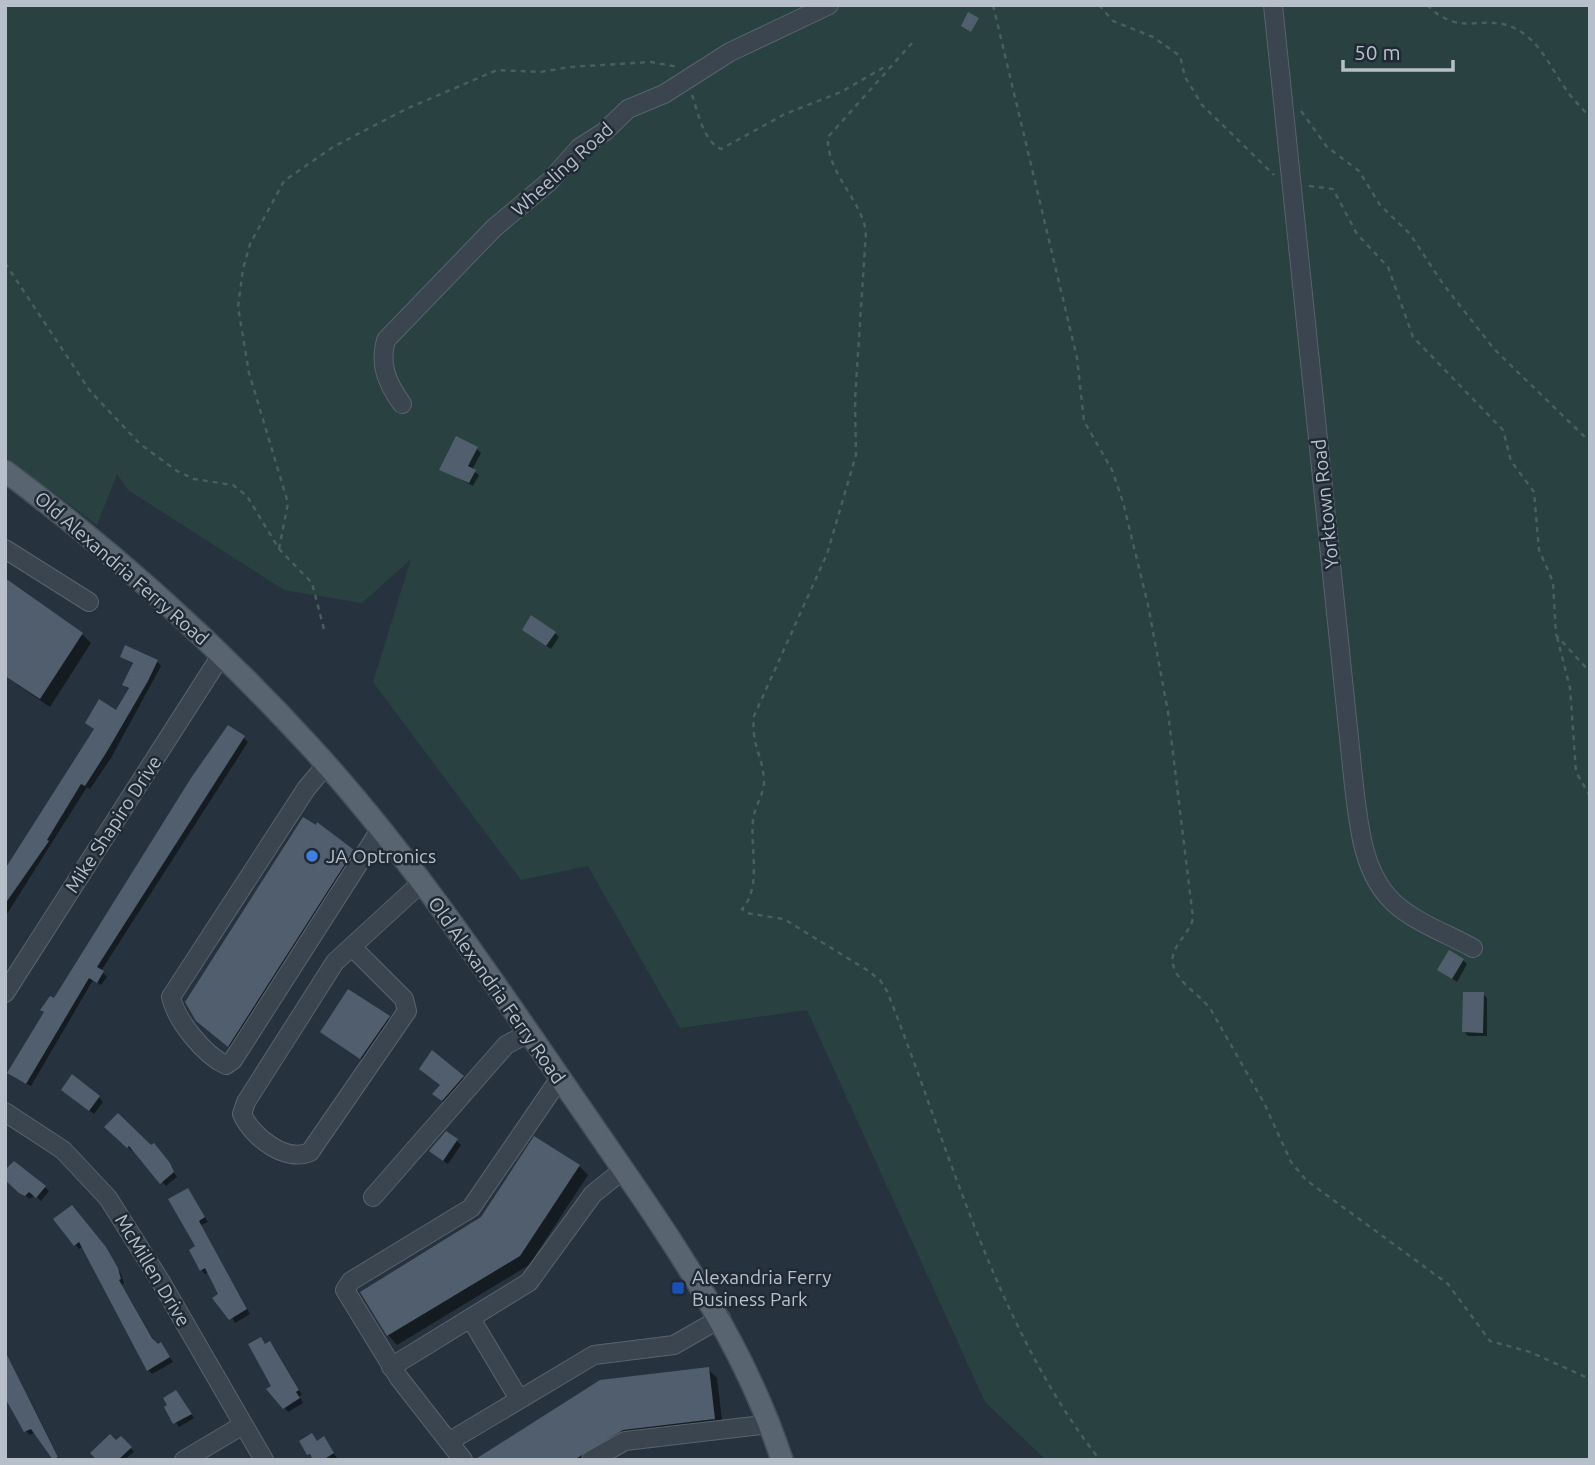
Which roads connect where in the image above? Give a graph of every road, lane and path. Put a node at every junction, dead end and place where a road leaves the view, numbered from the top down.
1 (829, 5) edge
2 (993, 5) edge
3 (1099, 5) edge
4 (1273, 5) edge
5 (1427, 5) edge
6 (912, 43) dead end
7 (892, 62) junction
8 (687, 81) junction
9 (1282, 94) junction
10 (1590, 117) edge
11 (1290, 183) junction
12 (5, 263) edge
13 (402, 404) dead end
14 (1590, 442) edge
15 (5, 471) edge
16 (279, 548) junction
17 (5, 549) edge
18 (89, 603) dead end
19 (325, 633) dead end
20 (1556, 635) junction
21 (222, 654) junction
22 (1590, 672) edge
23 (326, 765) junction
24 (1590, 796) edge
25 (380, 830) junction
26 (421, 883) junction
27 (352, 947) junction
28 (1473, 948) dead end
29 (5, 993) edge
30 (527, 1034) junction
31 (560, 1078) junction
32 (5, 1112) edge
33 (623, 1170) junction
34 (373, 1197) dead end
35 (471, 1318) junction
36 (720, 1318) junction
37 (391, 1367) junction
38 (1590, 1379) edge
39 (519, 1399) junction
40 (771, 1424) junction
41 (243, 1425) junction
42 (450, 1441) junction
43 (184, 1460) edge
44 (264, 1460) edge
45 (463, 1460) edge
46 (591, 1460) edge
47 (782, 1460) edge
48 (1100, 1460) edge

1 - 8 street, Wheeling Road
2 - 38 path
3 - 11 path
4 - 9 street, Yorktown Road
5 - 10 path
6 - 7 path
7 - 8 path
7 - 48 path
8 - 13 street, Wheeling Road
8 - 16 path
9 - 11 street, Yorktown Road
9 - 14 path
11 - 20 path
11 - 28 street, Yorktown Road
12 - 16 path
15 - 21 main road, Old Alexandria Ferry Road
16 - 19 path
17 - 18 street
20 - 22 path
20 - 24 path
21 - 23 main road, Old Alexandria Ferry Road
21 - 29 street, Mike Shapiro Drive
23 - 25 main road, Old Alexandria Ferry Road
23 - 25 street
25 - 26 main road, Old Alexandria Ferry Road
26 - 27 street
26 - 30 main road, Old Alexandria Ferry Road
27 - 27 street
30 - 31 main road, Old Alexandria Ferry Road
30 - 34 street
31 - 33 main road, Old Alexandria Ferry Road
31 - 37 street
32 - 41 street, McMillen Drive
33 - 35 street
33 - 36 main road, Old Alexandria Ferry Road
35 - 37 street
35 - 39 street
36 - 39 street
36 - 40 main road, Old Alexandria Ferry Road
37 - 42 street
39 - 42 street
40 - 46 street
40 - 47 main road, Old Alexandria Ferry Road
41 - 43 street
41 - 44 street, McMillen Drive
42 - 45 street

